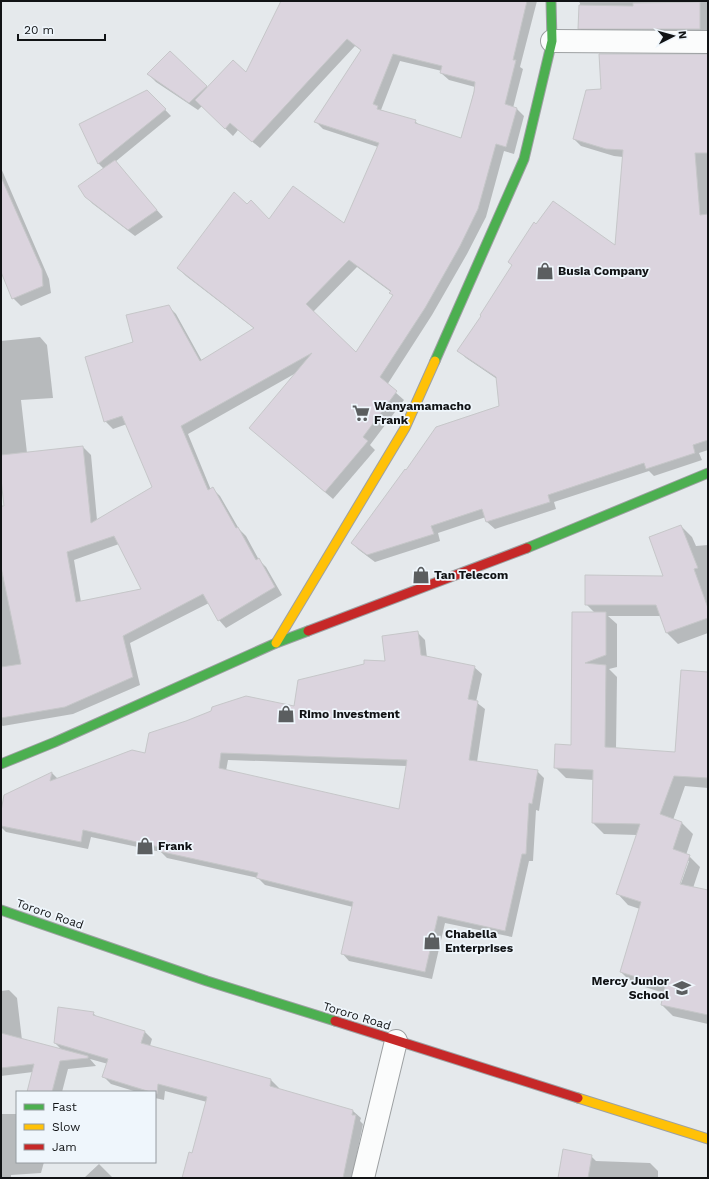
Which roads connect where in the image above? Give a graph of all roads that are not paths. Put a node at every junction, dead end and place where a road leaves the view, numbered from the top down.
1 (551, 1) edge
2 (552, 40) junction
3 (708, 42) edge
4 (708, 473) edge
5 (276, 643) junction
6 (1, 764) edge
7 (1, 910) edge
8 (396, 1041) junction
9 (708, 1139) edge
10 (363, 1178) edge

1 - 2 main road
2 - 3 street
2 - 5 main road
4 - 5 main road
5 - 6 main road
7 - 8 main road, Tororo Road
8 - 9 main road, Tororo Road
8 - 10 street

